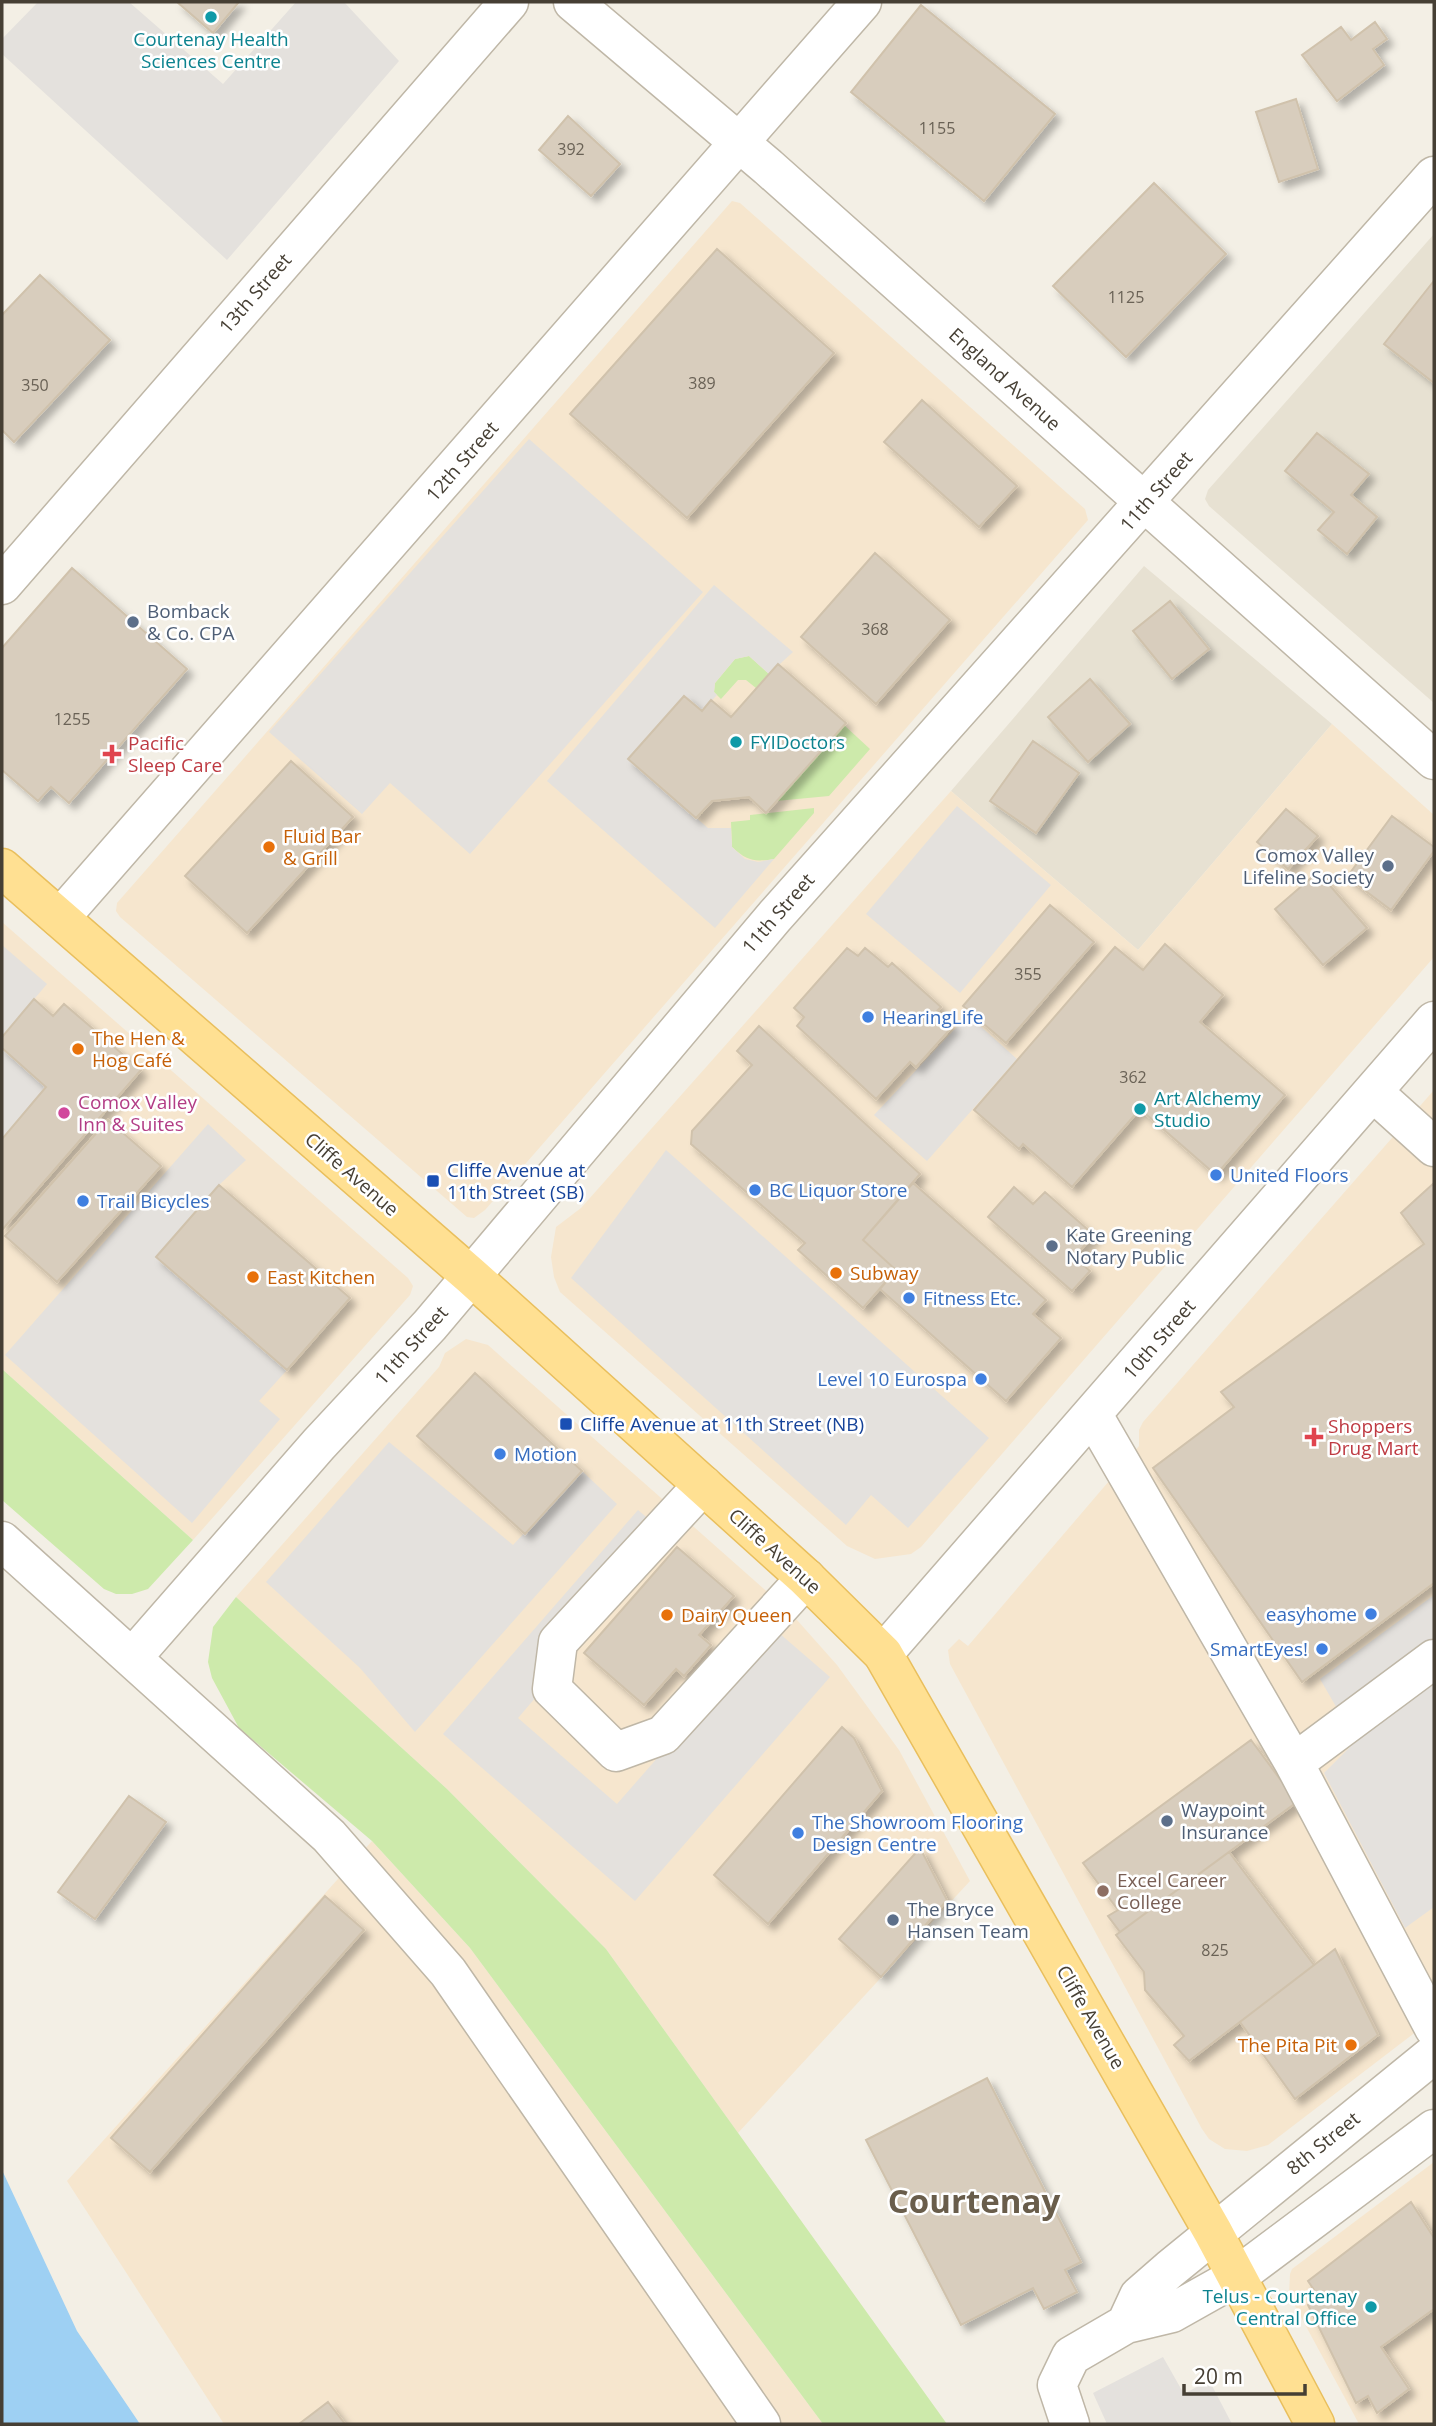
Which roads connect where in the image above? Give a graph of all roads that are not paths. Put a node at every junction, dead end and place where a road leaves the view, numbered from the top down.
1 (509, 2) edge
2 (573, 2) edge
3 (862, 2) edge
4 (741, 143) junction
5 (1434, 176) edge
6 (1145, 505) junction
7 (2, 585) edge
8 (1434, 760) edge
9 (2, 868) edge
10 (60, 918) junction
11 (1434, 1021) edge
12 (1373, 1092) junction
13 (1434, 1147) edge
14 (471, 1276) junction
15 (1093, 1415) junction
16 (703, 1485) junction
17 (2, 1541) edge
18 (806, 1577) junction
19 (883, 1654) junction
20 (132, 1658) junction
21 (1434, 1659) edge
22 (1294, 1763) junction
23 (1434, 2028) edge
24 (1434, 2054) edge
25 (1430, 2140) edge
26 (1213, 2232) junction
27 (1236, 2277) junction
28 (1126, 2324) junction
29 (761, 2424) edge
30 (1070, 2424) edge
31 (1315, 2424) edge

1 - 7 street, 13th Street
2 - 4 street, England Avenue
3 - 4 street, 12th Street
4 - 6 street, England Avenue
4 - 10 street, 12th Street
5 - 6 street, 11th Street
6 - 8 street, England Avenue
6 - 14 street, 11th Street
9 - 10 main road, Cliffe Avenue
10 - 14 main road, Cliffe Avenue
11 - 12 street, 10th Street
12 - 13 street
12 - 15 street, 10th Street
14 - 16 main road, Cliffe Avenue
14 - 20 street, 11th Street
15 - 19 street, 10th Street
15 - 22 street
16 - 18 main road, Cliffe Avenue
16 - 18 street
17 - 20 street
18 - 19 main road, Cliffe Avenue
19 - 26 main road, Cliffe Avenue
20 - 29 street
21 - 22 street
22 - 23 street
24 - 26 street, 8th Street
25 - 27 street
26 - 27 main road, Cliffe Avenue
26 - 28 street, 8th Street
27 - 28 street
27 - 31 main road, Cliffe Avenue
28 - 30 street

